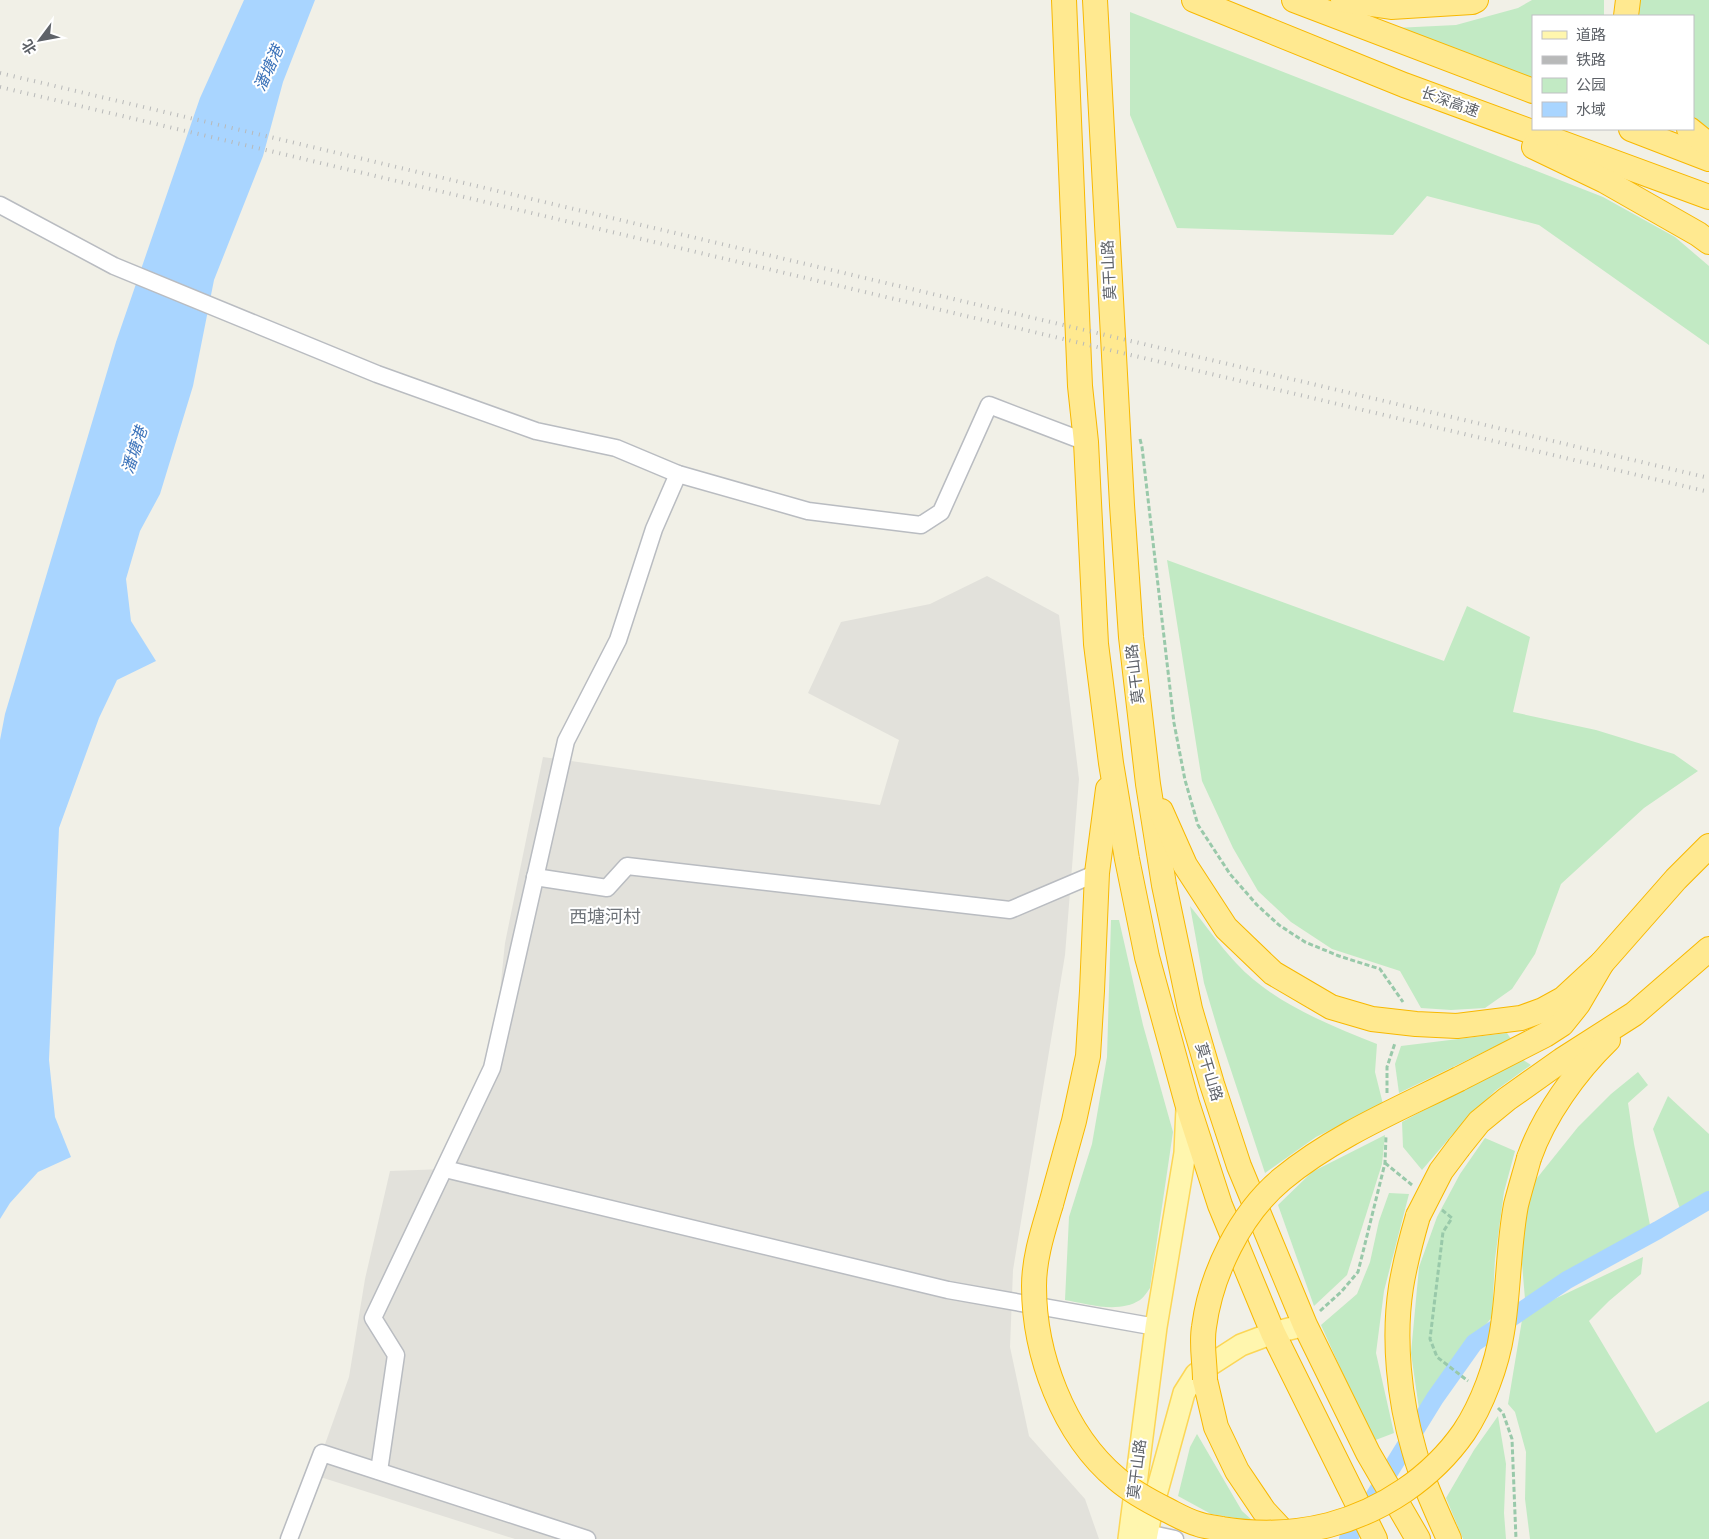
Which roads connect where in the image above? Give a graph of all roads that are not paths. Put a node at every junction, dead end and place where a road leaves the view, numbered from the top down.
1 (1064, 0) edge
2 (1095, 0) edge
3 (1194, 0) edge
4 (1294, 0) edge
5 (1343, 0) edge
6 (1476, 0) edge
7 (1628, 0) edge
8 (1626, 15) edge
9 (1404, 85) junction
10 (1532, 91) edge
11 (1634, 130) edge
12 (1690, 130) edge
13 (1709, 145) edge
14 (1709, 159) edge
15 (1709, 197) edge
16 (0, 205) edge
17 (1709, 242) edge
18 (1086, 442) junction
19 (678, 474) junction
20 (1111, 763) junction
21 (1148, 784) junction
22 (1709, 846) edge
23 (1097, 873) junction
24 (535, 877) junction
25 (1709, 949) edge
26 (1602, 963) junction
27 (1634, 1014) junction
28 (1187, 1103) junction
29 (445, 1169) junction
30 (1304, 1325) junction
31 (1156, 1327) junction
32 (1273, 1333) junction
33 (379, 1471) junction
34 (1413, 1530) edge
35 (1141, 1537) edge
36 (289, 1539) edge
37 (587, 1539) edge
38 (1175, 1539) edge
39 (1290, 1539) edge
40 (1375, 1539) edge
41 (1449, 1539) edge

1 - 18 highway, 莫干山路
2 - 21 highway, 莫干山路
3 - 9 highway, 长深高速
4 - 10 highway
5 - 6 highway
7 - 8 highway
9 - 15 highway, 长深高速
9 - 17 highway
11 - 14 highway
12 - 13 highway
16 - 19 street
18 - 19 street
18 - 20 highway, 莫干山路
19 - 24 street
20 - 23 highway
20 - 28 highway, 莫干山路
21 - 26 highway
21 - 30 highway, 莫干山路
22 - 26 highway
23 - 24 street
23 - 27 highway, bridge
24 - 29 street
25 - 27 highway
26 - 39 highway, bridge
27 - 41 highway, bridge
28 - 31 main road, 莫干山路
28 - 32 highway, 莫干山路
29 - 31 street
29 - 33 street
30 - 32 main road, 莫干山路
30 - 34 highway, 莫干山路
31 - 35 main road, 莫干山路
32 - 35 main road, 莫干山路
32 - 40 highway, 莫干山路
33 - 36 street
33 - 37 street
35 - 38 street

